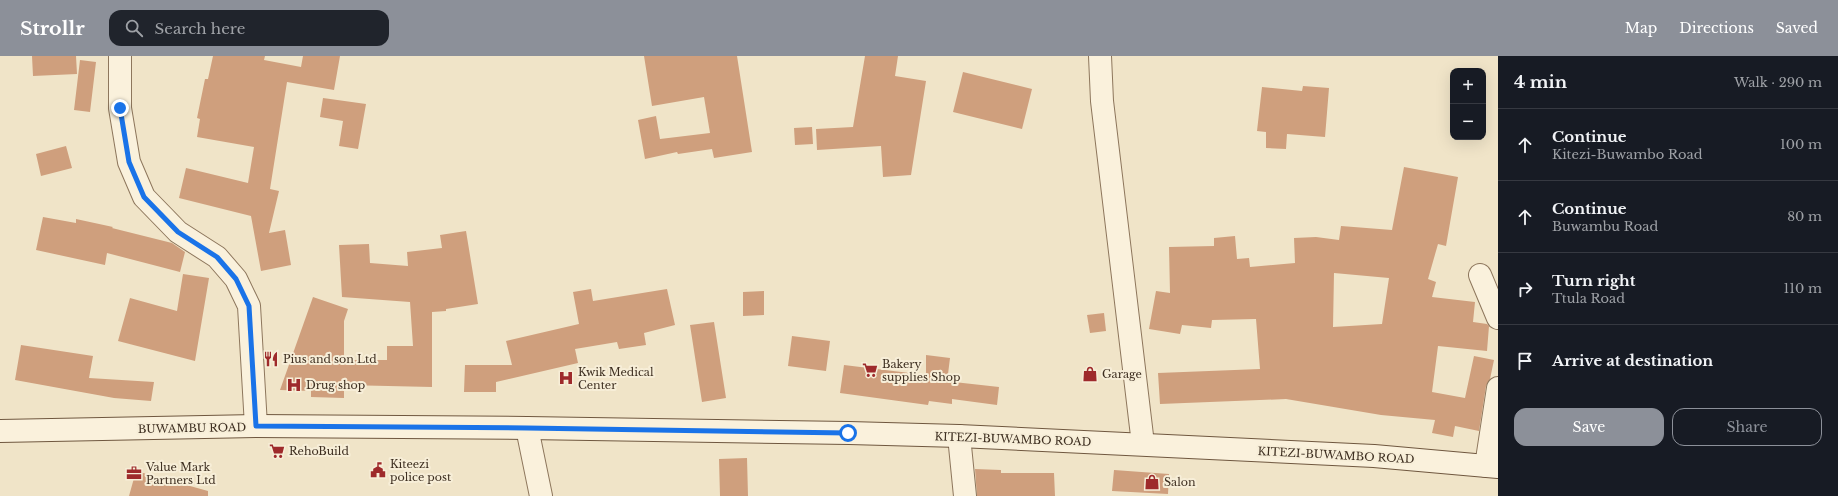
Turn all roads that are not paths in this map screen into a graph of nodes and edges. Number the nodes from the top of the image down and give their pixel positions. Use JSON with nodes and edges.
{"nodes":[{"id":1,"x":120,"y":56,"type":"edge"},
{"id":2,"x":1100,"y":56,"type":"edge"},
{"id":3,"x":1480,"y":275,"type":"dead end"},
{"id":4,"x":1498,"y":318,"type":"edge"},
{"id":5,"x":1498,"y":388,"type":"edge"},
{"id":6,"x":256,"y":426,"type":"junction"},
{"id":7,"x":527,"y":428,"type":"junction"},
{"id":8,"x":0,"y":431,"type":"edge"},
{"id":9,"x":959,"y":436,"type":"junction"},
{"id":10,"x":1143,"y":444,"type":"junction"},
{"id":11,"x":1492,"y":466,"type":"edge"},
{"id":12,"x":541,"y":496,"type":"edge"},
{"id":13,"x":965,"y":496,"type":"edge"}],
"edges":[{"from":1,"to":6,"type":"street"},
{"from":2,"to":10,"type":"street"},
{"from":3,"to":4,"type":"street"},
{"from":5,"to":11,"type":"street"},
{"from":6,"to":7,"type":"street","name":"BUWAMBU ROAD"},
{"from":6,"to":8,"type":"street","name":"BUWAMBU ROAD"},
{"from":7,"to":9,"type":"street","name":"KITEZI-BUWAMBO ROAD"},
{"from":7,"to":12,"type":"street"},
{"from":9,"to":10,"type":"street","name":"KITEZI-BUWAMBO ROAD"},
{"from":9,"to":13,"type":"street"},
{"from":10,"to":11,"type":"street","name":"KITEZI-BUWAMBO ROAD"}]}
